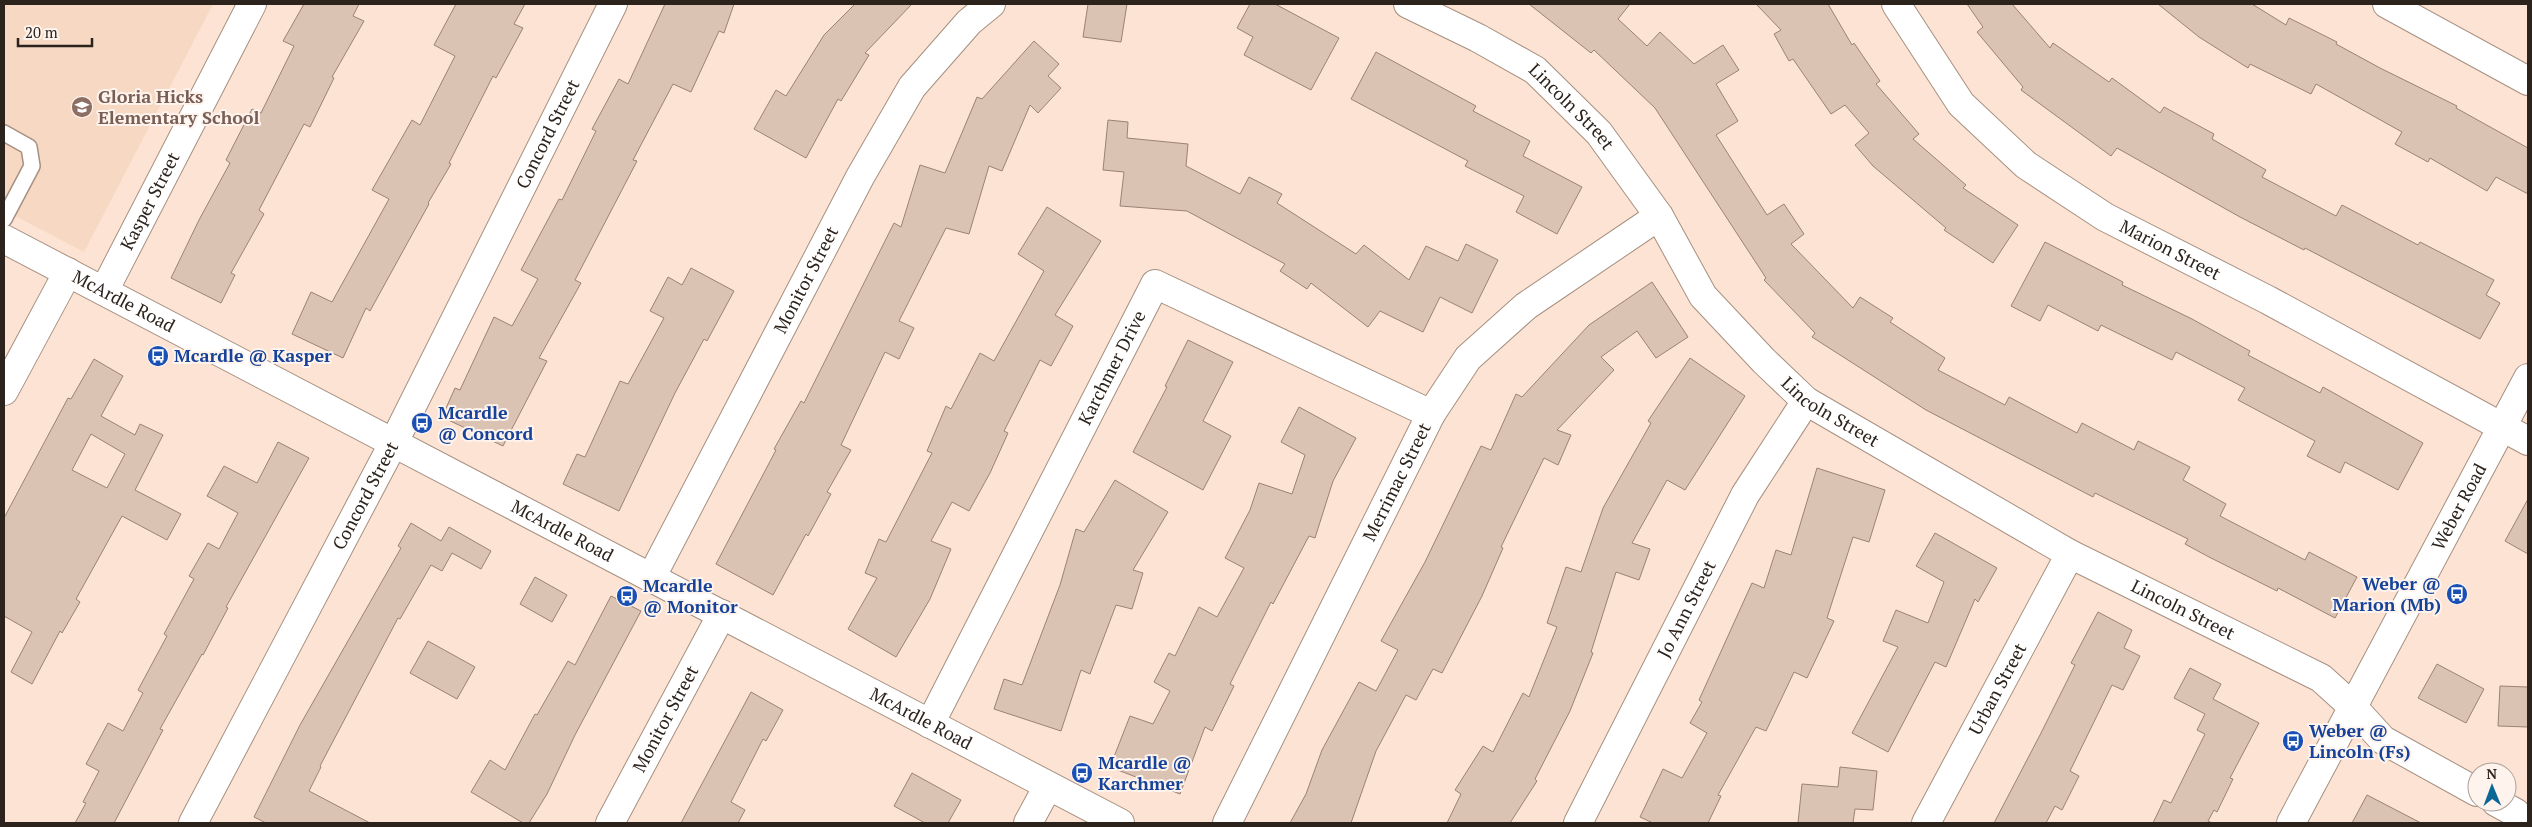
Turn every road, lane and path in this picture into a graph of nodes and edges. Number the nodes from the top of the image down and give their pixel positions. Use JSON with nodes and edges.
{"nodes":[{"id":1,"x":252,"y":4,"type":"edge"},
{"id":2,"x":613,"y":4,"type":"edge"},
{"id":3,"x":991,"y":4,"type":"edge"},
{"id":4,"x":1408,"y":4,"type":"edge"},
{"id":5,"x":1896,"y":4,"type":"edge"},
{"id":6,"x":2387,"y":4,"type":"edge"},
{"id":7,"x":2528,"y":81,"type":"edge"},
{"id":8,"x":4,"y":133,"type":"edge"},
{"id":9,"x":1659,"y":216,"type":"junction"},
{"id":10,"x":4,"y":219,"type":"edge"},
{"id":11,"x":4,"y":239,"type":"edge"},
{"id":12,"x":68,"y":272,"type":"junction"},
{"id":13,"x":104,"y":291,"type":"junction"},
{"id":14,"x":2528,"y":378,"type":"edge"},
{"id":15,"x":4,"y":391,"type":"edge"},
{"id":16,"x":1806,"y":401,"type":"junction"},
{"id":17,"x":1431,"y":414,"type":"junction"},
{"id":18,"x":2503,"y":428,"type":"junction"},
{"id":19,"x":2528,"y":441,"type":"edge"},
{"id":20,"x":394,"y":442,"type":"junction"},
{"id":21,"x":2070,"y":554,"type":"junction"},
{"id":22,"x":651,"y":578,"type":"junction"},
{"id":23,"x":722,"y":614,"type":"junction"},
{"id":24,"x":2352,"y":706,"type":"junction"},
{"id":25,"x":930,"y":724,"type":"junction"},
{"id":26,"x":1048,"y":786,"type":"junction"},
{"id":27,"x":2467,"y":786,"type":"edge"},
{"id":28,"x":193,"y":823,"type":"edge"},
{"id":29,"x":610,"y":823,"type":"edge"},
{"id":30,"x":1028,"y":823,"type":"edge"},
{"id":31,"x":1120,"y":823,"type":"edge"},
{"id":32,"x":1227,"y":823,"type":"edge"},
{"id":33,"x":1578,"y":823,"type":"edge"},
{"id":34,"x":1926,"y":823,"type":"edge"},
{"id":35,"x":2291,"y":823,"type":"edge"}],
"edges":[{"from":1,"to":13,"type":"street","name":"Kasper Street"},
{"from":2,"to":20,"type":"street","name":"Concord Street"},
{"from":3,"to":22,"type":"street","name":"Monitor Street"},
{"from":4,"to":9,"type":"street","name":"Lincoln Street"},
{"from":5,"to":18,"type":"street","name":"Marion Street"},
{"from":6,"to":7,"type":"street"},
{"from":8,"to":10,"type":"lane"},
{"from":9,"to":16,"type":"street","name":"Lincoln Street"},
{"from":9,"to":17,"type":"street","name":"Merrimac Street"},
{"from":11,"to":12,"type":"street","name":"McArdle Road"},
{"from":12,"to":13,"type":"street","name":"McArdle Road"},
{"from":12,"to":15,"type":"street"},
{"from":13,"to":20,"type":"street","name":"McArdle Road"},
{"from":14,"to":18,"type":"street","name":"Weber Road"},
{"from":16,"to":21,"type":"street","name":"Lincoln Street"},
{"from":16,"to":33,"type":"street","name":"Jo Ann Street"},
{"from":17,"to":25,"type":"street","name":"Karchmer Drive"},
{"from":17,"to":32,"type":"street","name":"Merrimac Street"},
{"from":18,"to":19,"type":"street","name":"Marion Street"},
{"from":18,"to":24,"type":"street","name":"Weber Road"},
{"from":20,"to":22,"type":"street","name":"McArdle Road"},
{"from":20,"to":28,"type":"street","name":"Concord Street"},
{"from":21,"to":24,"type":"street","name":"Lincoln Street"},
{"from":21,"to":34,"type":"street","name":"Urban Street"},
{"from":22,"to":23,"type":"street","name":"McArdle Road"},
{"from":23,"to":25,"type":"street","name":"McArdle Road"},
{"from":23,"to":29,"type":"street","name":"Monitor Street"},
{"from":24,"to":27,"type":"street","name":"Lincoln Street"},
{"from":24,"to":35,"type":"street","name":"Weber Road"},
{"from":25,"to":26,"type":"street","name":"McArdle Road"},
{"from":26,"to":30,"type":"street"},
{"from":26,"to":31,"type":"street","name":"McArdle Road"}]}
